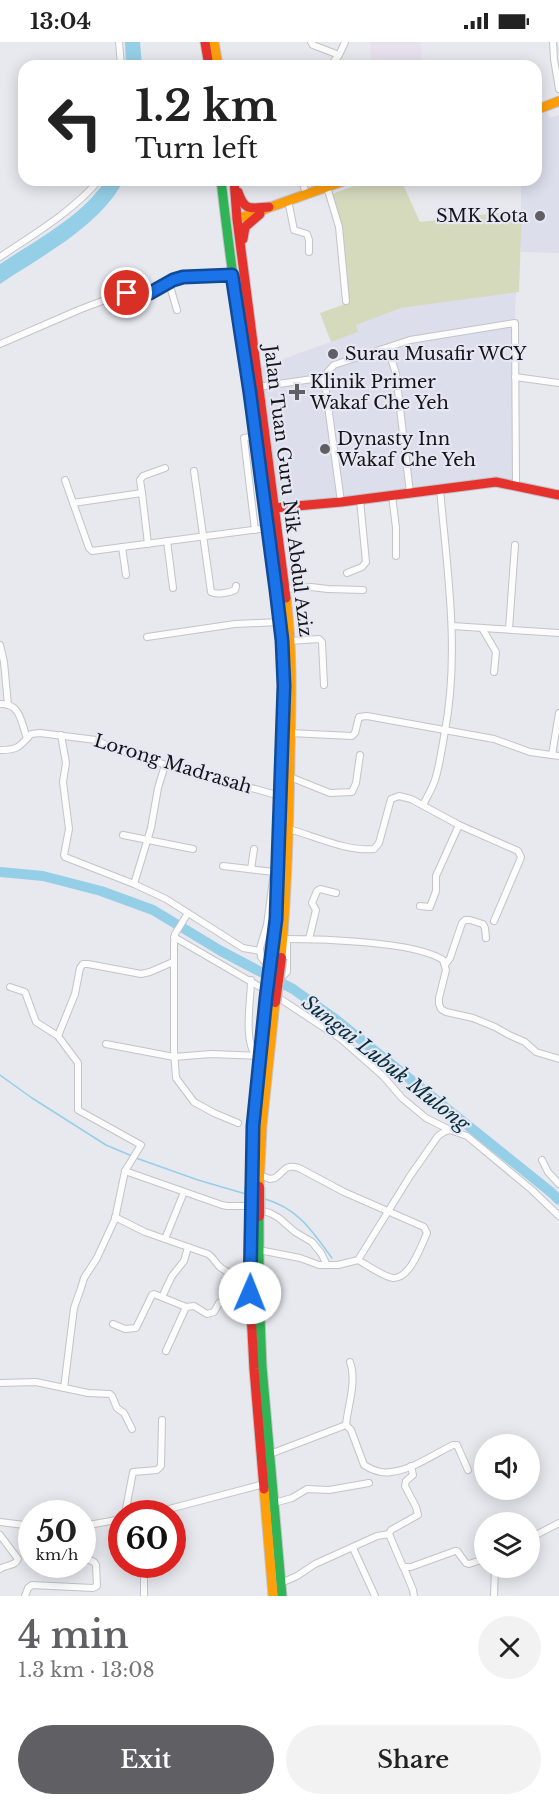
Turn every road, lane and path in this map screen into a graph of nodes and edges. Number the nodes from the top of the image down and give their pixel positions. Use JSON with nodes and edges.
{"nodes":[{"id":1,"x":119,"y":42,"type":"edge"},
{"id":2,"x":206,"y":42,"type":"edge"},
{"id":3,"x":214,"y":42,"type":"edge"},
{"id":4,"x":310,"y":42,"type":"edge"},
{"id":5,"x":345,"y":42,"type":"edge"},
{"id":6,"x":554,"y":42,"type":"edge"},
{"id":7,"x":339,"y":55,"type":"junction"},
{"id":8,"x":120,"y":60,"type":"edge"},
{"id":9,"x":208,"y":60,"type":"edge"},
{"id":10,"x":217,"y":60,"type":"edge"},
{"id":11,"x":335,"y":60,"type":"edge"},
{"id":12,"x":559,"y":89,"type":"edge"},
{"id":13,"x":559,"y":101,"type":"edge"},
{"id":14,"x":542,"y":108,"type":"edge"},
{"id":15,"x":93,"y":186,"type":"edge"},
{"id":16,"x":224,"y":186,"type":"edge"},
{"id":17,"x":224,"y":186,"type":"edge"},
{"id":18,"x":234,"y":186,"type":"edge"},
{"id":19,"x":236,"y":186,"type":"edge"},
{"id":20,"x":304,"y":186,"type":"edge"},
{"id":21,"x":327,"y":187,"type":"joint"},
{"id":22,"x":306,"y":194,"type":"junction"},
{"id":23,"x":286,"y":201,"type":"junction"},
{"id":24,"x":265,"y":210,"type":"junction"},
{"id":25,"x":237,"y":219,"type":"junction"},
{"id":26,"x":309,"y":252,"type":"dead end"},
{"id":27,"x":0,"y":257,"type":"edge"},
{"id":28,"x":243,"y":271,"type":"junction"},
{"id":29,"x":232,"y":275,"type":"junction"},
{"id":30,"x":169,"y":283,"type":"junction"},
{"id":31,"x":346,"y":302,"type":"dead end"},
{"id":32,"x":177,"y":310,"type":"dead end"},
{"id":33,"x":241,"y":327,"type":"junction"},
{"id":34,"x":0,"y":344,"type":"edge"},
{"id":35,"x":388,"y":348,"type":"junction"},
{"id":36,"x":324,"y":376,"type":"junction"},
{"id":37,"x":515,"y":377,"type":"junction"},
{"id":38,"x":559,"y":383,"type":"edge"},
{"id":39,"x":258,"y":387,"type":"junction"},
{"id":40,"x":256,"y":436,"type":"junction"},
{"id":41,"x":260,"y":463,"type":"junction"},
{"id":42,"x":247,"y":465,"type":"junction"},
{"id":43,"x":165,"y":468,"type":"dead end"},
{"id":44,"x":195,"y":471,"type":"dead end"},
{"id":45,"x":65,"y":480,"type":"dead end"},
{"id":46,"x":516,"y":484,"type":"junction"},
{"id":47,"x":440,"y":489,"type":"junction"},
{"id":48,"x":142,"y":493,"type":"junction"},
{"id":49,"x":410,"y":493,"type":"junction"},
{"id":50,"x":392,"y":495,"type":"junction"},
{"id":51,"x":559,"y":495,"type":"edge"},
{"id":52,"x":360,"y":500,"type":"junction"},
{"id":53,"x":341,"y":502,"type":"junction"},
{"id":54,"x":73,"y":503,"type":"junction"},
{"id":55,"x":274,"y":508,"type":"junction"},
{"id":56,"x":268,"y":528,"type":"junction"},
{"id":57,"x":255,"y":530,"type":"junction"},
{"id":58,"x":203,"y":537,"type":"junction"},
{"id":59,"x":167,"y":541,"type":"junction"},
{"id":60,"x":148,"y":544,"type":"junction"},
{"id":61,"x":515,"y":545,"type":"dead end"},
{"id":62,"x":122,"y":547,"type":"junction"},
{"id":63,"x":396,"y":556,"type":"dead end"},
{"id":64,"x":347,"y":573,"type":"dead end"},
{"id":65,"x":126,"y":575,"type":"dead end"},
{"id":66,"x":236,"y":586,"type":"dead end"},
{"id":67,"x":173,"y":588,"type":"dead end"},
{"id":68,"x":284,"y":589,"type":"junction"},
{"id":69,"x":363,"y":590,"type":"dead end"},
{"id":70,"x":280,"y":622,"type":"junction"},
{"id":71,"x":452,"y":626,"type":"junction"},
{"id":72,"x":482,"y":628,"type":"junction"},
{"id":73,"x":509,"y":629,"type":"junction"},
{"id":74,"x":559,"y":633,"type":"edge"},
{"id":75,"x":147,"y":637,"type":"dead end"},
{"id":76,"x":290,"y":641,"type":"junction"},
{"id":77,"x":0,"y":645,"type":"edge"},
{"id":78,"x":494,"y":672,"type":"dead end"},
{"id":79,"x":324,"y":685,"type":"dead end"},
{"id":80,"x":0,"y":704,"type":"edge"},
{"id":81,"x":8,"y":705,"type":"junction"},
{"id":82,"x":559,"y":713,"type":"edge"},
{"id":83,"x":445,"y":730,"type":"junction"},
{"id":84,"x":291,"y":733,"type":"junction"},
{"id":85,"x":61,"y":735,"type":"junction"},
{"id":86,"x":27,"y":738,"type":"junction"},
{"id":87,"x":0,"y":750,"type":"edge"},
{"id":88,"x":360,"y":755,"type":"dead end"},
{"id":89,"x":555,"y":755,"type":"edge"},
{"id":90,"x":165,"y":765,"type":"junction"},
{"id":91,"x":290,"y":777,"type":"junction"},
{"id":92,"x":280,"y":796,"type":"junction"},
{"id":93,"x":423,"y":805,"type":"junction"},
{"id":94,"x":459,"y":825,"type":"junction"},
{"id":95,"x":289,"y":829,"type":"junction"},
{"id":96,"x":123,"y":835,"type":"dead end"},
{"id":97,"x":147,"y":839,"type":"junction"},
{"id":98,"x":193,"y":849,"type":"dead end"},
{"id":99,"x":254,"y":849,"type":"dead end"},
{"id":100,"x":278,"y":861,"type":"junction"},
{"id":101,"x":224,"y":866,"type":"dead end"},
{"id":102,"x":250,"y":869,"type":"junction"},
{"id":103,"x":274,"y":872,"type":"junction"},
{"id":104,"x":134,"y":884,"type":"junction"},
{"id":105,"x":336,"y":893,"type":"dead end"},
{"id":106,"x":420,"y":906,"type":"dead end"},
{"id":107,"x":187,"y":916,"type":"junction"},
{"id":108,"x":494,"y":921,"type":"dead end"},
{"id":109,"x":175,"y":936,"type":"junction"},
{"id":110,"x":486,"y":938,"type":"dead end"},
{"id":111,"x":285,"y":939,"type":"junction"},
{"id":112,"x":309,"y":939,"type":"junction"},
{"id":113,"x":271,"y":954,"type":"junction"},
{"id":114,"x":173,"y":962,"type":"junction"},
{"id":115,"x":445,"y":965,"type":"junction"},
{"id":116,"x":251,"y":980,"type":"junction"},
{"id":117,"x":10,"y":987,"type":"dead end"},
{"id":118,"x":270,"y":1000,"type":"junction"},
{"id":119,"x":58,"y":1036,"type":"junction"},
{"id":120,"x":106,"y":1044,"type":"dead end"},
{"id":121,"x":258,"y":1056,"type":"junction"},
{"id":122,"x":174,"y":1057,"type":"junction"},
{"id":123,"x":559,"y":1059,"type":"edge"},
{"id":124,"x":238,"y":1123,"type":"dead end"},
{"id":125,"x":450,"y":1130,"type":"junction"},
{"id":126,"x":542,"y":1160,"type":"dead end"},
{"id":127,"x":125,"y":1171,"type":"junction"},
{"id":128,"x":260,"y":1175,"type":"junction"},
{"id":129,"x":559,"y":1184,"type":"edge"},
{"id":130,"x":255,"y":1187,"type":"junction"},
{"id":131,"x":184,"y":1192,"type":"junction"},
{"id":132,"x":388,"y":1212,"type":"junction"},
{"id":133,"x":255,"y":1216,"type":"junction"},
{"id":134,"x":559,"y":1216,"type":"edge"},
{"id":135,"x":115,"y":1217,"type":"junction"},
{"id":136,"x":165,"y":1239,"type":"junction"},
{"id":137,"x":188,"y":1247,"type":"junction"},
{"id":138,"x":259,"y":1250,"type":"junction"},
{"id":139,"x":358,"y":1260,"type":"junction"},
{"id":140,"x":327,"y":1266,"type":"junction"},
{"id":141,"x":250,"y":1276,"type":"junction"},
{"id":142,"x":162,"y":1297,"type":"junction"},
{"id":143,"x":186,"y":1306,"type":"junction"},
{"id":144,"x":251,"y":1317,"type":"junction"},
{"id":145,"x":113,"y":1324,"type":"dead end"},
{"id":146,"x":166,"y":1352,"type":"dead end"},
{"id":147,"x":350,"y":1362,"type":"dead end"},
{"id":148,"x":263,"y":1372,"type":"junction"},
{"id":149,"x":256,"y":1382,"type":"junction"},
{"id":150,"x":0,"y":1383,"type":"edge"},
{"id":151,"x":64,"y":1388,"type":"junction"},
{"id":152,"x":162,"y":1420,"type":"dead end"},
{"id":153,"x":346,"y":1425,"type":"junction"},
{"id":154,"x":132,"y":1429,"type":"dead end"},
{"id":155,"x":270,"y":1454,"type":"junction"},
{"id":156,"x":411,"y":1466,"type":"junction"},
{"id":157,"x":468,"y":1470,"type":"dead end"},
{"id":158,"x":369,"y":1483,"type":"dead end"},
{"id":159,"x":264,"y":1484,"type":"junction"},
{"id":160,"x":128,"y":1500,"type":"edge"},
{"id":161,"x":274,"y":1503,"type":"junction"},
{"id":162,"x":186,"y":1505,"type":"edge"},
{"id":163,"x":0,"y":1522,"type":"edge"},
{"id":164,"x":559,"y":1524,"type":"edge"},
{"id":165,"x":18,"y":1525,"type":"edge"},
{"id":166,"x":540,"y":1533,"type":"edge"},
{"id":167,"x":389,"y":1534,"type":"junction"},
{"id":168,"x":0,"y":1535,"type":"edge"},
{"id":169,"x":353,"y":1548,"type":"junction"},
{"id":170,"x":474,"y":1562,"type":"edge"},
{"id":171,"x":96,"y":1565,"type":"edge"},
{"id":172,"x":0,"y":1569,"type":"edge"},
{"id":173,"x":404,"y":1569,"type":"junction"},
{"id":174,"x":144,"y":1578,"type":"edge"},
{"id":175,"x":495,"y":1578,"type":"edge"},
{"id":176,"x":281,"y":1583,"type":"junction"},
{"id":177,"x":25,"y":1596,"type":"edge"},
{"id":178,"x":144,"y":1596,"type":"edge"},
{"id":179,"x":273,"y":1596,"type":"edge"},
{"id":180,"x":282,"y":1596,"type":"edge"},
{"id":181,"x":375,"y":1596,"type":"edge"},
{"id":182,"x":414,"y":1596,"type":"edge"},
{"id":183,"x":494,"y":1596,"type":"edge"}],
"edges":[{"from":1,"to":8,"type":"street"},
{"from":2,"to":9,"type":"main road"},
{"from":3,"to":10,"type":"main road"},
{"from":4,"to":7,"type":"street"},
{"from":5,"to":7,"type":"street"},
{"from":6,"to":12,"type":"street"},
{"from":7,"to":11,"type":"street"},
{"from":13,"to":14,"type":"main road"},
{"from":15,"to":27,"type":"street"},
{"from":16,"to":25,"type":"main road"},
{"from":17,"to":29,"type":"main road","name":"Jalan Tuan Guru Nik Abdul Aziz"},
{"from":18,"to":25,"type":"main road","name":"Jalan Tuan Guru Nik Abdul Aziz"},
{"from":19,"to":24,"type":"main road"},
{"from":20,"to":22,"type":"street"},
{"from":21,"to":22,"type":"main road"},
{"from":21,"to":31,"type":"street"},
{"from":22,"to":23,"type":"main road"},
{"from":23,"to":24,"type":"main road"},
{"from":23,"to":26,"type":"street"},
{"from":24,"to":25,"type":"main road"},
{"from":24,"to":28,"type":"main road"},
{"from":25,"to":28,"type":"main road","name":"Jalan Tuan Guru Nik Abdul Aziz"},
{"from":25,"to":33,"type":"main road"},
{"from":28,"to":39,"type":"main road","name":"Jalan Tuan Guru Nik Abdul Aziz"},
{"from":29,"to":30,"type":"street"},
{"from":29,"to":33,"type":"main road","name":"Jalan Tuan Guru Nik Abdul Aziz"},
{"from":30,"to":32,"type":"street"},
{"from":30,"to":34,"type":"street"},
{"from":33,"to":40,"type":"main road","name":"Jalan Tuan Guru Nik Abdul Aziz"},
{"from":35,"to":36,"type":"street"},
{"from":35,"to":37,"type":"street"},
{"from":35,"to":49,"type":"street"},
{"from":36,"to":39,"type":"street"},
{"from":36,"to":53,"type":"street"},
{"from":37,"to":38,"type":"street"},
{"from":37,"to":46,"type":"street"},
{"from":39,"to":55,"type":"main road","name":"Jalan Tuan Guru Nik Abdul Aziz"},
{"from":40,"to":41,"type":"main road","name":"Jalan Tuan Guru Nik Abdul Aziz"},
{"from":40,"to":42,"type":"street"},
{"from":41,"to":42,"type":"street"},
{"from":41,"to":56,"type":"main road","name":"Jalan Tuan Guru Nik Abdul Aziz"},
{"from":42,"to":57,"type":"street"},
{"from":43,"to":48,"type":"street"},
{"from":44,"to":58,"type":"street"},
{"from":45,"to":54,"type":"street"},
{"from":46,"to":47,"type":"main road"},
{"from":46,"to":51,"type":"main road"},
{"from":47,"to":49,"type":"main road"},
{"from":47,"to":71,"type":"street"},
{"from":48,"to":54,"type":"street"},
{"from":48,"to":60,"type":"street"},
{"from":49,"to":50,"type":"main road"},
{"from":50,"to":52,"type":"main road"},
{"from":50,"to":63,"type":"street"},
{"from":52,"to":53,"type":"main road"},
{"from":52,"to":64,"type":"street"},
{"from":53,"to":55,"type":"main road"},
{"from":54,"to":62,"type":"street"},
{"from":55,"to":68,"type":"main road","name":"Jalan Tuan Guru Nik Abdul Aziz"},
{"from":56,"to":57,"type":"street"},
{"from":56,"to":70,"type":"main road","name":"Jalan Tuan Guru Nik Abdul Aziz"},
{"from":57,"to":58,"type":"street"},
{"from":58,"to":59,"type":"street"},
{"from":58,"to":66,"type":"street"},
{"from":59,"to":60,"type":"street"},
{"from":59,"to":67,"type":"street"},
{"from":60,"to":62,"type":"street"},
{"from":61,"to":73,"type":"street"},
{"from":62,"to":65,"type":"street"},
{"from":68,"to":69,"type":"street"},
{"from":68,"to":76,"type":"main road","name":"Jalan Tuan Guru Nik Abdul Aziz"},
{"from":70,"to":75,"type":"street"},
{"from":70,"to":92,"type":"main road","name":"Jalan Tuan Guru Nik Abdul Aziz"},
{"from":71,"to":72,"type":"street"},
{"from":71,"to":83,"type":"street"},
{"from":72,"to":73,"type":"street"},
{"from":72,"to":78,"type":"street"},
{"from":73,"to":74,"type":"street"},
{"from":76,"to":79,"type":"street"},
{"from":76,"to":84,"type":"main road","name":"Jalan Tuan Guru Nik Abdul Aziz"},
{"from":77,"to":81,"type":"street"},
{"from":80,"to":81,"type":"street"},
{"from":81,"to":86,"type":"street"},
{"from":82,"to":89,"type":"street"},
{"from":83,"to":84,"type":"street"},
{"from":83,"to":89,"type":"street"},
{"from":83,"to":93,"type":"street"},
{"from":84,"to":91,"type":"main road","name":"Jalan Tuan Guru Nik Abdul Aziz"},
{"from":85,"to":86,"type":"street","name":"Lorong Madrasah"},
{"from":85,"to":90,"type":"street","name":"Lorong Madrasah"},
{"from":85,"to":104,"type":"street"},
{"from":86,"to":87,"type":"street","name":"Lorong Madrasah"},
{"from":88,"to":91,"type":"street"},
{"from":90,"to":92,"type":"street","name":"Lorong Madrasah"},
{"from":90,"to":97,"type":"street"},
{"from":91,"to":95,"type":"main road","name":"Jalan Tuan Guru Nik Abdul Aziz"},
{"from":92,"to":100,"type":"main road","name":"Jalan Tuan Guru Nik Abdul Aziz"},
{"from":93,"to":94,"type":"street"},
{"from":93,"to":95,"type":"street"},
{"from":94,"to":106,"type":"street"},
{"from":94,"to":108,"type":"street"},
{"from":95,"to":111,"type":"main road","name":"Jalan Tuan Guru Nik Abdul Aziz"},
{"from":96,"to":97,"type":"street"},
{"from":97,"to":98,"type":"street"},
{"from":97,"to":104,"type":"street"},
{"from":99,"to":102,"type":"street"},
{"from":100,"to":103,"type":"street"},
{"from":100,"to":113,"type":"main road","name":"Jalan Tuan Guru Nik Abdul Aziz"},
{"from":101,"to":102,"type":"street"},
{"from":102,"to":103,"type":"street"},
{"from":103,"to":113,"type":"street"},
{"from":104,"to":107,"type":"street"},
{"from":105,"to":112,"type":"street"},
{"from":107,"to":109,"type":"street"},
{"from":107,"to":113,"type":"street"},
{"from":109,"to":114,"type":"street"},
{"from":109,"to":116,"type":"street"},
{"from":110,"to":115,"type":"street"},
{"from":111,"to":112,"type":"street"},
{"from":111,"to":113,"type":"main road","name":"Jalan Tuan Guru Nik Abdul Aziz"},
{"from":111,"to":113,"type":"street"},
{"from":112,"to":115,"type":"street"},
{"from":113,"to":118,"type":"main road","name":"Jalan Tuan Guru Nik Abdul Aziz","bridge":true},
{"from":114,"to":119,"type":"street"},
{"from":114,"to":122,"type":"street"},
{"from":115,"to":123,"type":"street"},
{"from":116,"to":121,"type":"street"},
{"from":116,"to":125,"type":"street"},
{"from":117,"to":119,"type":"street"},
{"from":118,"to":121,"type":"main road","name":"Jalan Tuan Guru Nik Abdul Aziz"},
{"from":118,"to":128,"type":"main road","name":"Jalan Tuan Guru Nik Abdul Aziz"},
{"from":119,"to":127,"type":"street"},
{"from":120,"to":122,"type":"street"},
{"from":121,"to":122,"type":"street"},
{"from":121,"to":130,"type":"main road","name":"Jalan Tuan Guru Nik Abdul Aziz"},
{"from":122,"to":124,"type":"street"},
{"from":125,"to":132,"type":"street"},
{"from":125,"to":134,"type":"street"},
{"from":126,"to":129,"type":"street"},
{"from":127,"to":131,"type":"street"},
{"from":127,"to":135,"type":"street"},
{"from":128,"to":130,"type":"main road","name":"Jalan Tuan Guru Nik Abdul Aziz"},
{"from":128,"to":132,"type":"street"},
{"from":130,"to":133,"type":"main road","name":"Jalan Tuan Guru Nik Abdul Aziz","bridge":true},
{"from":131,"to":136,"type":"street"},
{"from":131,"to":140,"type":"street"},
{"from":132,"to":139,"type":"street"},
{"from":132,"to":139,"type":"street"},
{"from":133,"to":138,"type":"main road","name":"Jalan Tuan Guru Nik Abdul Aziz"},
{"from":133,"to":141,"type":"main road","name":"Jalan Tuan Guru Nik Abdul Aziz"},
{"from":135,"to":136,"type":"street"},
{"from":135,"to":151,"type":"street"},
{"from":136,"to":137,"type":"street"},
{"from":137,"to":141,"type":"street"},
{"from":137,"to":142,"type":"street"},
{"from":138,"to":140,"type":"street"},
{"from":138,"to":148,"type":"main road","name":"Jalan Tuan Guru Nik Abdul Aziz"},
{"from":139,"to":140,"type":"street"},
{"from":141,"to":144,"type":"main road","name":"Jalan Tuan Guru Nik Abdul Aziz"},
{"from":142,"to":143,"type":"street"},
{"from":142,"to":145,"type":"street"},
{"from":143,"to":144,"type":"street"},
{"from":143,"to":146,"type":"street"},
{"from":144,"to":149,"type":"main road","name":"Jalan Tuan Guru Nik Abdul Aziz"},
{"from":147,"to":153,"type":"street"},
{"from":148,"to":149,"type":"main road"},
{"from":148,"to":155,"type":"main road","name":"Jalan Tuan Guru Nik Abdul Aziz"},
{"from":149,"to":159,"type":"main road","name":"Jalan Tuan Guru Nik Abdul Aziz"},
{"from":150,"to":151,"type":"street"},
{"from":151,"to":154,"type":"street"},
{"from":152,"to":160,"type":"street"},
{"from":153,"to":155,"type":"street"},
{"from":153,"to":156,"type":"street"},
{"from":155,"to":161,"type":"main road","name":"Jalan Tuan Guru Nik Abdul Aziz"},
{"from":156,"to":157,"type":"street"},
{"from":156,"to":167,"type":"street"},
{"from":158,"to":161,"type":"street"},
{"from":159,"to":162,"type":"street"},
{"from":159,"to":179,"type":"main road","name":"Jalan Tuan Guru Nik Abdul Aziz"},
{"from":161,"to":176,"type":"main road","name":"Jalan Tuan Guru Nik Abdul Aziz"},
{"from":163,"to":165,"type":"street"},
{"from":164,"to":166,"type":"street"},
{"from":167,"to":169,"type":"street"},
{"from":167,"to":173,"type":"street"},
{"from":168,"to":172,"type":"street"},
{"from":169,"to":176,"type":"street"},
{"from":169,"to":181,"type":"street"},
{"from":170,"to":173,"type":"street"},
{"from":171,"to":177,"type":"street"},
{"from":173,"to":182,"type":"street"},
{"from":174,"to":178,"type":"street"},
{"from":175,"to":183,"type":"street"},
{"from":176,"to":180,"type":"main road","name":"Jalan Tuan Guru Nik Abdul Aziz"}]}
